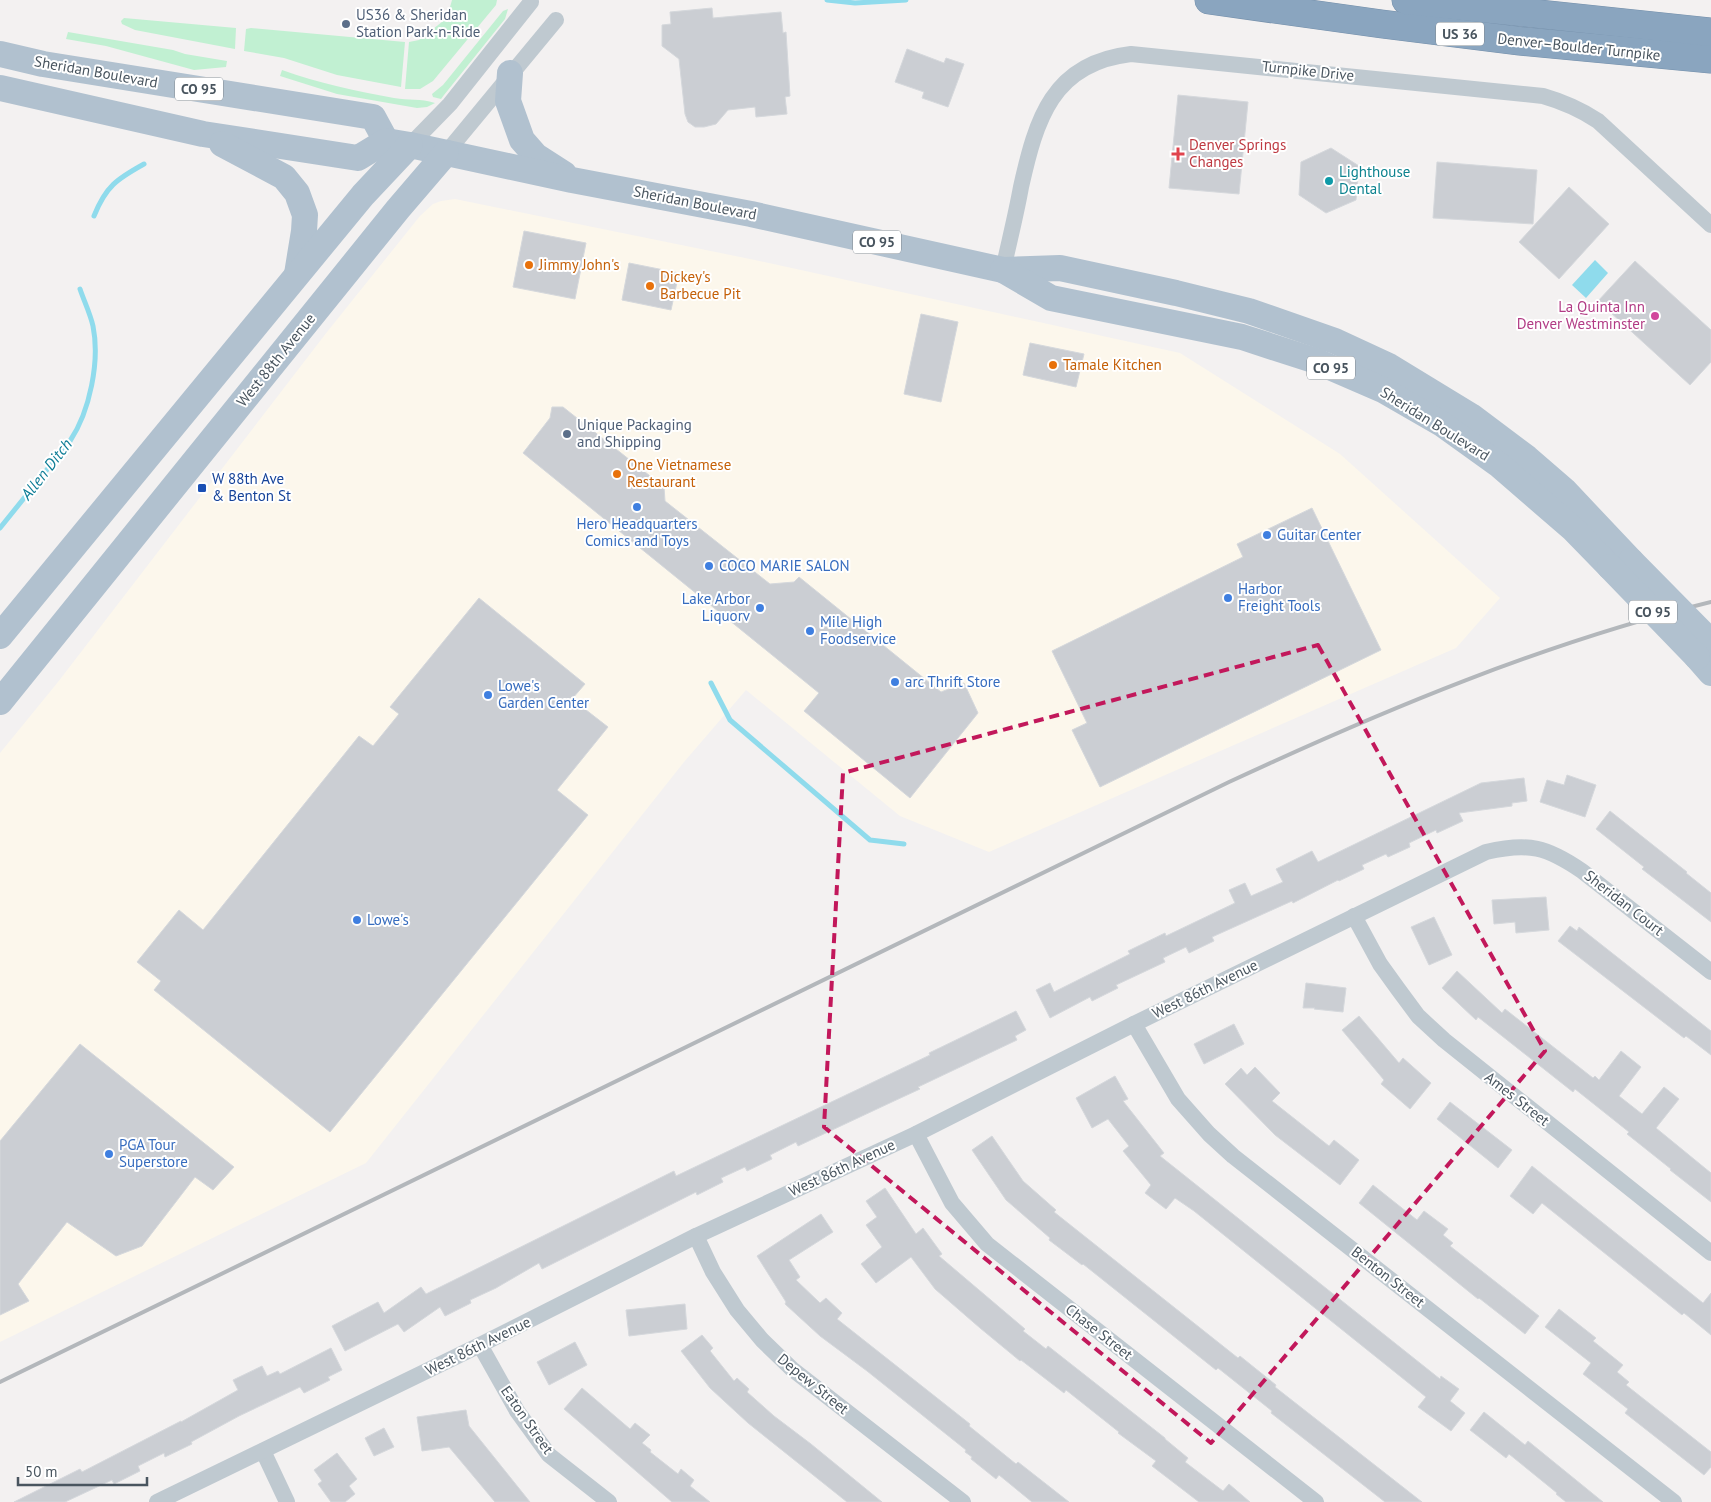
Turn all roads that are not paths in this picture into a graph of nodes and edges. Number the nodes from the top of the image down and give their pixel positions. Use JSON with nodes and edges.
{"nodes":[{"id":1,"x":1209,"y":0,"type":"edge"},
{"id":2,"x":1406,"y":0,"type":"edge"},
{"id":3,"x":531,"y":2,"type":"dead end"},
{"id":4,"x":556,"y":20,"type":"dead end"},
{"id":5,"x":1711,"y":32,"type":"edge"},
{"id":6,"x":0,"y":54,"type":"edge"},
{"id":7,"x":1711,"y":60,"type":"edge"},
{"id":8,"x":510,"y":73,"type":"junction"},
{"id":9,"x":0,"y":88,"type":"edge"},
{"id":10,"x":203,"y":134,"type":"junction"},
{"id":11,"x":398,"y":143,"type":"junction"},
{"id":12,"x":446,"y":153,"type":"junction"},
{"id":13,"x":572,"y":180,"type":"junction"},
{"id":14,"x":1711,"y":225,"type":"edge"},
{"id":15,"x":1003,"y":270,"type":"junction"},
{"id":16,"x":296,"y":277,"type":"junction"},
{"id":17,"x":0,"y":636,"type":"edge"},
{"id":18,"x":1706,"y":657,"type":"edge"},
{"id":19,"x":0,"y":702,"type":"edge"},
{"id":20,"x":1530,"y":846,"type":"joint"},
{"id":21,"x":1354,"y":916,"type":"junction"},
{"id":22,"x":1711,"y":972,"type":"edge"},
{"id":23,"x":1134,"y":1024,"type":"junction"},
{"id":24,"x":916,"y":1134,"type":"junction"},
{"id":25,"x":696,"y":1236,"type":"junction"},
{"id":26,"x":1711,"y":1253,"type":"edge"},
{"id":27,"x":480,"y":1345,"type":"junction"},
{"id":28,"x":263,"y":1450,"type":"junction"},
{"id":29,"x":157,"y":1502,"type":"edge"},
{"id":30,"x":288,"y":1502,"type":"edge"},
{"id":31,"x":609,"y":1502,"type":"edge"},
{"id":32,"x":962,"y":1502,"type":"edge"},
{"id":33,"x":1316,"y":1502,"type":"edge"},
{"id":34,"x":1674,"y":1502,"type":"edge"}],
"edges":[{"from":1,"to":7,"type":"highway","name":"Denver–Boulder Turnpike","number":"US 36"},
{"from":2,"to":5,"type":"highway"},
{"from":3,"to":11,"type":"street"},
{"from":4,"to":8,"type":"street","name":"West 88th Avenue"},
{"from":6,"to":11,"type":"main road","name":"Sheridan Boulevard","number":"CO 95"},
{"from":8,"to":12,"type":"street","name":"West 88th Avenue"},
{"from":8,"to":13,"type":"main road"},
{"from":9,"to":10,"type":"main road"},
{"from":10,"to":11,"type":"main road"},
{"from":10,"to":16,"type":"main road"},
{"from":11,"to":12,"type":"main road","name":"Sheridan Boulevard","number":"CO 95"},
{"from":11,"to":16,"type":"main road"},
{"from":12,"to":13,"type":"main road","name":"Sheridan Boulevard","number":"CO 95"},
{"from":12,"to":19,"type":"main road","name":"West 88th Avenue"},
{"from":13,"to":15,"type":"main road","name":"Sheridan Boulevard","number":"CO 95"},
{"from":14,"to":15,"type":"street","name":"Turnpike Drive"},
{"from":15,"to":18,"type":"main road","name":"Sheridan Boulevard","number":"CO 95","bridge":true},
{"from":16,"to":17,"type":"main road"},
{"from":20,"to":21,"type":"street","name":"West 86th Avenue"},
{"from":20,"to":22,"type":"street","name":"Sheridan Court"},
{"from":21,"to":23,"type":"street","name":"West 86th Avenue"},
{"from":21,"to":26,"type":"street","name":"Ames Street"},
{"from":23,"to":24,"type":"street","name":"West 86th Avenue"},
{"from":23,"to":34,"type":"street","name":"Benton Street"},
{"from":24,"to":25,"type":"street","name":"West 86th Avenue"},
{"from":24,"to":33,"type":"street","name":"Chase Street"},
{"from":25,"to":27,"type":"street","name":"West 86th Avenue"},
{"from":25,"to":32,"type":"street","name":"Depew Street"},
{"from":27,"to":28,"type":"street","name":"West 86th Avenue"},
{"from":27,"to":31,"type":"street","name":"Eaton Street"},
{"from":28,"to":29,"type":"street","name":"West 86th Avenue"},
{"from":28,"to":30,"type":"street"}]}
